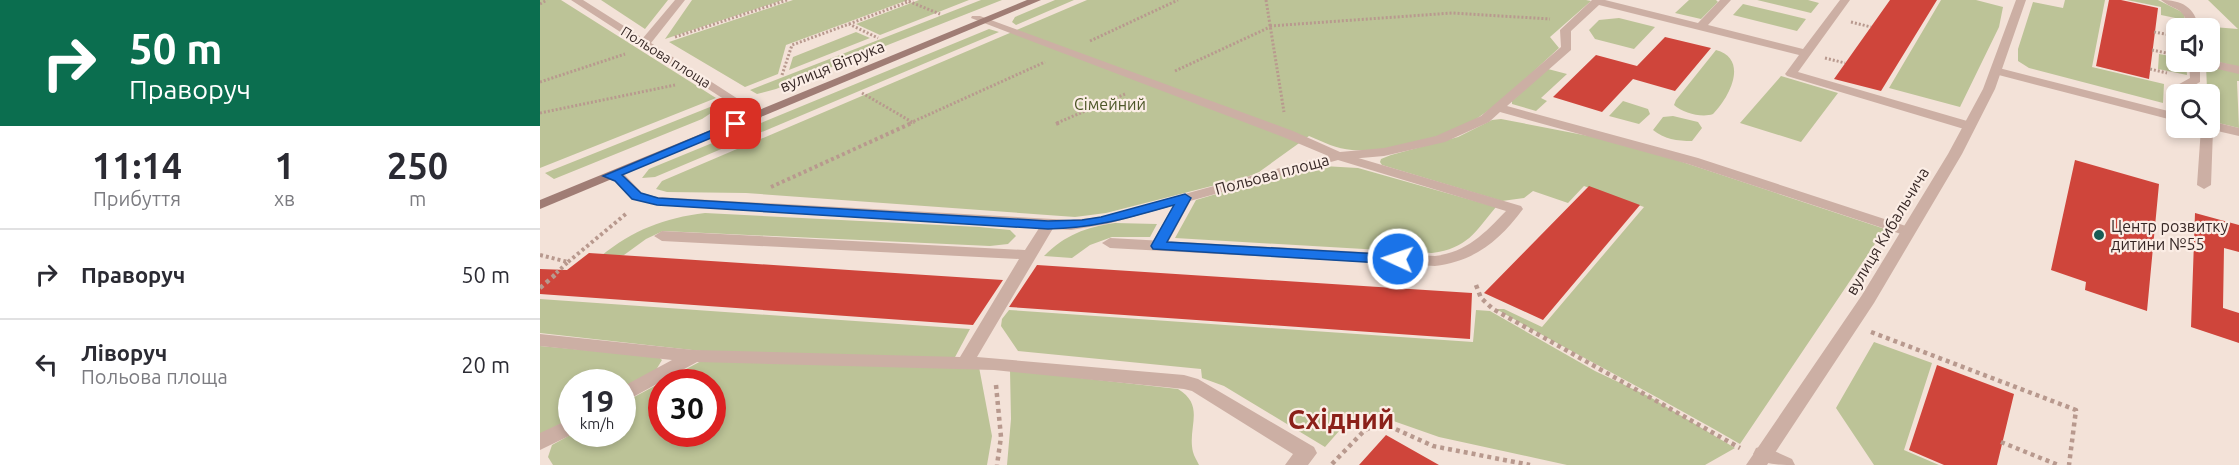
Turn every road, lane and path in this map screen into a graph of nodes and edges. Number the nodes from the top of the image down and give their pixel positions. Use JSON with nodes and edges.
{"nodes":[{"id":1,"x":547,"y":0,"type":"edge"},
{"id":2,"x":576,"y":0,"type":"edge"},
{"id":3,"x":680,"y":0,"type":"edge"},
{"id":4,"x":787,"y":0,"type":"edge"},
{"id":5,"x":1020,"y":0,"type":"edge"},
{"id":6,"x":1036,"y":0,"type":"edge"},
{"id":7,"x":1178,"y":0,"type":"edge"},
{"id":8,"x":1266,"y":0,"type":"edge"},
{"id":9,"x":1598,"y":0,"type":"edge"},
{"id":10,"x":1726,"y":0,"type":"edge"},
{"id":11,"x":1845,"y":0,"type":"edge"},
{"id":12,"x":2021,"y":0,"type":"edge"},
{"id":13,"x":2166,"y":0,"type":"edge"},
{"id":14,"x":909,"y":1,"type":"edge"},
{"id":15,"x":540,"y":4,"type":"edge"},
{"id":16,"x":940,"y":14,"type":"dead end"},
{"id":17,"x":2191,"y":18,"type":"edge"},
{"id":18,"x":981,"y":19,"type":"junction"},
{"id":19,"x":1575,"y":20,"type":"junction"},
{"id":20,"x":849,"y":24,"type":"junction"},
{"id":21,"x":1270,"y":26,"type":"junction"},
{"id":22,"x":1700,"y":27,"type":"junction"},
{"id":23,"x":2154,"y":32,"type":"dead end"},
{"id":24,"x":2166,"y":34,"type":"edge"},
{"id":25,"x":674,"y":38,"type":"dead end"},
{"id":26,"x":878,"y":38,"type":"dead end"},
{"id":27,"x":646,"y":45,"type":"junction"},
{"id":28,"x":2152,"y":50,"type":"dead end"},
{"id":29,"x":1068,"y":52,"type":"junction"},
{"id":30,"x":1806,"y":53,"type":"junction"},
{"id":31,"x":2166,"y":53,"type":"edge"},
{"id":32,"x":2220,"y":65,"type":"edge"},
{"id":33,"x":2239,"y":69,"type":"edge"},
{"id":34,"x":1995,"y":71,"type":"junction"},
{"id":35,"x":2195,"y":72,"type":"edge"},
{"id":36,"x":782,"y":75,"type":"dead end"},
{"id":37,"x":702,"y":80,"type":"junction"},
{"id":38,"x":540,"y":82,"type":"edge"},
{"id":39,"x":2188,"y":84,"type":"edge"},
{"id":40,"x":862,"y":93,"type":"dead end"},
{"id":41,"x":1499,"y":108,"type":"junction"},
{"id":42,"x":752,"y":112,"type":"junction"},
{"id":43,"x":540,"y":113,"type":"edge"},
{"id":44,"x":2166,"y":114,"type":"edge"},
{"id":45,"x":912,"y":122,"type":"junction"},
{"id":46,"x":1969,"y":126,"type":"junction"},
{"id":47,"x":2220,"y":128,"type":"edge"},
{"id":48,"x":2239,"y":132,"type":"edge"},
{"id":49,"x":1288,"y":134,"type":"junction"},
{"id":50,"x":2207,"y":138,"type":"edge"},
{"id":51,"x":1338,"y":156,"type":"junction"},
{"id":52,"x":609,"y":176,"type":"junction"},
{"id":53,"x":2204,"y":185,"type":"dead end"},
{"id":54,"x":540,"y":195,"type":"edge"},
{"id":55,"x":1185,"y":198,"type":"junction"},
{"id":56,"x":644,"y":199,"type":"junction"},
{"id":57,"x":540,"y":205,"type":"edge"},
{"id":58,"x":730,"y":206,"type":"junction"},
{"id":59,"x":1048,"y":225,"type":"junction"},
{"id":60,"x":1907,"y":231,"type":"junction"},
{"id":61,"x":662,"y":236,"type":"dead end"},
{"id":62,"x":1110,"y":243,"type":"dead end"},
{"id":63,"x":1158,"y":246,"type":"junction"},
{"id":64,"x":540,"y":255,"type":"edge"},
{"id":65,"x":1029,"y":255,"type":"junction"},
{"id":66,"x":568,"y":262,"type":"junction"},
{"id":67,"x":1476,"y":285,"type":"dead end"},
{"id":68,"x":540,"y":288,"type":"edge"},
{"id":69,"x":1851,"y":325,"type":"junction"},
{"id":70,"x":540,"y":340,"type":"edge"},
{"id":71,"x":694,"y":356,"type":"junction"},
{"id":72,"x":965,"y":363,"type":"junction"},
{"id":73,"x":994,"y":364,"type":"junction"},
{"id":74,"x":636,"y":388,"type":"edge"},
{"id":75,"x":558,"y":432,"type":"edge"},
{"id":76,"x":540,"y":442,"type":"edge"},
{"id":77,"x":2001,"y":442,"type":"dead end"},
{"id":78,"x":1756,"y":458,"type":"edge"},
{"id":79,"x":1332,"y":464,"type":"edge"},
{"id":80,"x":997,"y":465,"type":"edge"},
{"id":81,"x":1295,"y":465,"type":"edge"},
{"id":82,"x":1530,"y":465,"type":"edge"},
{"id":83,"x":1785,"y":465,"type":"edge"},
{"id":84,"x":2058,"y":465,"type":"edge"},
{"id":85,"x":2069,"y":465,"type":"edge"}],
"edges":[{"from":1,"to":15,"type":"path"},
{"from":2,"to":27,"type":"street","name":"Польова площа"},
{"from":3,"to":27,"type":"street"},
{"from":4,"to":25,"type":"path"},
{"from":5,"to":18,"type":"main road","name":"вулиця Вітрука"},
{"from":6,"to":18,"type":"main road","name":"вулиця Вітрука"},
{"from":7,"to":29,"type":"path"},
{"from":8,"to":21,"type":"path"},
{"from":9,"to":19,"type":"street"},
{"from":9,"to":22,"type":"street"},
{"from":10,"to":22,"type":"street"},
{"from":11,"to":30,"type":"street"},
{"from":12,"to":34,"type":"street","name":"вулиця Кибальчича"},
{"from":13,"to":17,"type":"street"},
{"from":14,"to":16,"type":"path"},
{"from":14,"to":20,"type":"path"},
{"from":18,"to":29,"type":"street"},
{"from":18,"to":42,"type":"main road","name":"вулиця Вітрука"},
{"from":19,"to":21,"type":"path"},
{"from":19,"to":41,"type":"street"},
{"from":20,"to":26,"type":"path"},
{"from":20,"to":36,"type":"path"},
{"from":21,"to":49,"type":"path"},
{"from":22,"to":30,"type":"street"},
{"from":23,"to":24,"type":"path"},
{"from":27,"to":37,"type":"street","name":"Польова площа"},
{"from":27,"to":38,"type":"path"},
{"from":28,"to":31,"type":"path"},
{"from":29,"to":45,"type":"path"},
{"from":29,"to":49,"type":"street"},
{"from":30,"to":46,"type":"street"},
{"from":32,"to":33,"type":"street"},
{"from":34,"to":44,"type":"street"},
{"from":34,"to":46,"type":"street","name":"вулиця Кибальчича"},
{"from":35,"to":39,"type":"street"},
{"from":37,"to":42,"type":"street","name":"Польова площа"},
{"from":37,"to":43,"type":"path"},
{"from":40,"to":45,"type":"path"},
{"from":41,"to":51,"type":"street"},
{"from":41,"to":60,"type":"street"},
{"from":42,"to":52,"type":"main road","name":"вулиця Вітрука"},
{"from":42,"to":54,"type":"main road","name":"вулиця Вітрука"},
{"from":45,"to":58,"type":"path"},
{"from":46,"to":60,"type":"street","name":"вулиця Кибальчича"},
{"from":47,"to":48,"type":"street"},
{"from":49,"to":51,"type":"street"},
{"from":50,"to":53,"type":"street"},
{"from":51,"to":55,"type":"street","name":"Польова площа"},
{"from":51,"to":63,"type":"street","name":"Польова площа"},
{"from":52,"to":56,"type":"street"},
{"from":52,"to":57,"type":"main road","name":"вулиця Вітрука"},
{"from":55,"to":59,"type":"street","name":"Польова площа"},
{"from":55,"to":63,"type":"street"},
{"from":56,"to":58,"type":"street","name":"Польова площа"},
{"from":56,"to":66,"type":"path"},
{"from":58,"to":59,"type":"street","name":"Польова площа"},
{"from":59,"to":65,"type":"street"},
{"from":60,"to":69,"type":"street","name":"вулиця Кибальчича"},
{"from":61,"to":65,"type":"street"},
{"from":62,"to":63,"type":"street","name":"Польова площа"},
{"from":64,"to":66,"type":"path"},
{"from":65,"to":72,"type":"street"},
{"from":66,"to":68,"type":"path"},
{"from":67,"to":78,"type":"path"},
{"from":69,"to":78,"type":"street","name":"вулиця Кибальчича"},
{"from":69,"to":85,"type":"path"},
{"from":70,"to":71,"type":"street"},
{"from":71,"to":72,"type":"street"},
{"from":71,"to":74,"type":"street"},
{"from":72,"to":73,"type":"street"},
{"from":73,"to":80,"type":"path"},
{"from":73,"to":81,"type":"street"},
{"from":75,"to":76,"type":"street"},
{"from":77,"to":84,"type":"path"},
{"from":78,"to":83,"type":"street"},
{"from":79,"to":82,"type":"path"}]}
